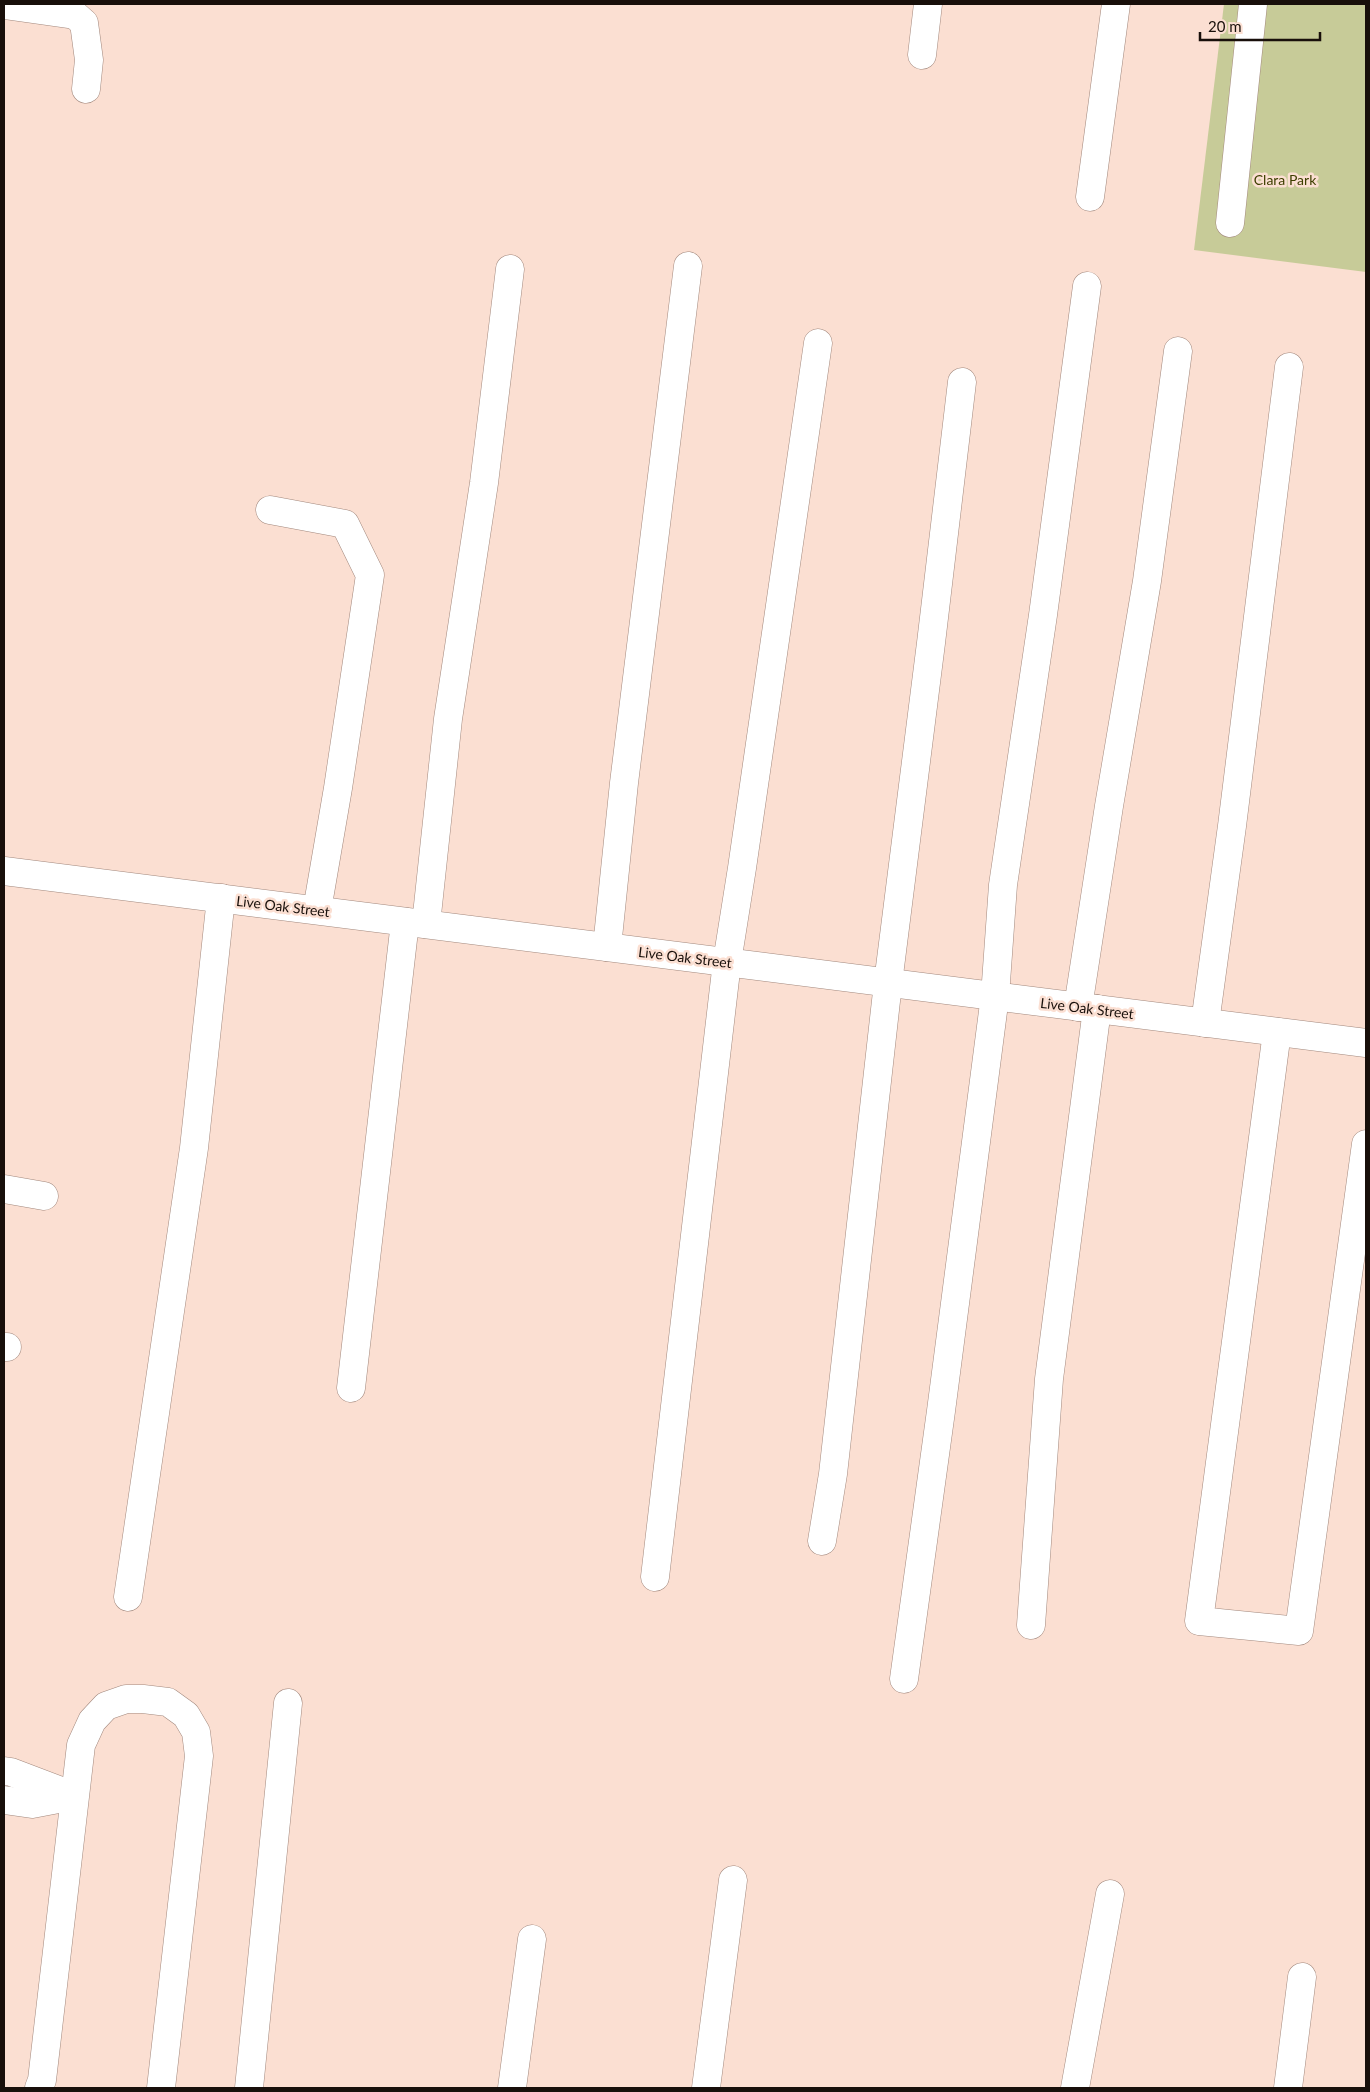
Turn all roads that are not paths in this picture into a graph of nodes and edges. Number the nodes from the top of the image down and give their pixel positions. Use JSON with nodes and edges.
{"nodes":[{"id":1,"x":928,"y":4,"type":"edge"},
{"id":2,"x":1116,"y":4,"type":"edge"},
{"id":3,"x":1254,"y":4,"type":"edge"},
{"id":4,"x":4,"y":5,"type":"edge"},
{"id":5,"x":922,"y":55,"type":"dead end"},
{"id":6,"x":86,"y":89,"type":"dead end"},
{"id":7,"x":1090,"y":197,"type":"dead end"},
{"id":8,"x":1230,"y":223,"type":"dead end"},
{"id":9,"x":688,"y":266,"type":"dead end"},
{"id":10,"x":510,"y":269,"type":"dead end"},
{"id":11,"x":1087,"y":286,"type":"dead end"},
{"id":12,"x":818,"y":343,"type":"dead end"},
{"id":13,"x":1178,"y":351,"type":"dead end"},
{"id":14,"x":1289,"y":367,"type":"dead end"},
{"id":15,"x":962,"y":382,"type":"dead end"},
{"id":16,"x":270,"y":510,"type":"dead end"},
{"id":17,"x":4,"y":871,"type":"edge"},
{"id":18,"x":221,"y":898,"type":"junction"},
{"id":19,"x":317,"y":910,"type":"junction"},
{"id":20,"x":415,"y":923,"type":"junction"},
{"id":21,"x":607,"y":948,"type":"junction"},
{"id":22,"x":727,"y":962,"type":"junction"},
{"id":23,"x":888,"y":983,"type":"junction"},
{"id":24,"x":995,"y":996,"type":"junction"},
{"id":25,"x":1087,"y":1008,"type":"junction"},
{"id":26,"x":1205,"y":1023,"type":"junction"},
{"id":27,"x":1277,"y":1032,"type":"junction"},
{"id":28,"x":1366,"y":1043,"type":"edge"},
{"id":29,"x":1366,"y":1144,"type":"edge"},
{"id":30,"x":4,"y":1189,"type":"edge"},
{"id":31,"x":44,"y":1196,"type":"dead end"},
{"id":32,"x":351,"y":1388,"type":"dead end"},
{"id":33,"x":822,"y":1541,"type":"dead end"},
{"id":34,"x":655,"y":1578,"type":"dead end"},
{"id":35,"x":128,"y":1597,"type":"dead end"},
{"id":36,"x":1031,"y":1625,"type":"dead end"},
{"id":37,"x":904,"y":1679,"type":"dead end"},
{"id":38,"x":288,"y":1702,"type":"dead end"},
{"id":39,"x":4,"y":1771,"type":"edge"},
{"id":40,"x":74,"y":1796,"type":"junction"},
{"id":41,"x":4,"y":1800,"type":"edge"},
{"id":42,"x":733,"y":1880,"type":"dead end"},
{"id":43,"x":1110,"y":1894,"type":"dead end"},
{"id":44,"x":532,"y":1939,"type":"dead end"},
{"id":45,"x":1302,"y":1977,"type":"dead end"},
{"id":46,"x":39,"y":2088,"type":"edge"},
{"id":47,"x":161,"y":2088,"type":"edge"},
{"id":48,"x":249,"y":2088,"type":"edge"},
{"id":49,"x":512,"y":2088,"type":"edge"},
{"id":50,"x":706,"y":2088,"type":"edge"},
{"id":51,"x":1075,"y":2088,"type":"edge"},
{"id":52,"x":1288,"y":2088,"type":"edge"}],
"edges":[{"from":1,"to":5,"type":"street"},
{"from":2,"to":7,"type":"street"},
{"from":3,"to":8,"type":"street"},
{"from":4,"to":6,"type":"street"},
{"from":9,"to":21,"type":"street"},
{"from":10,"to":20,"type":"street"},
{"from":11,"to":24,"type":"street"},
{"from":12,"to":22,"type":"street"},
{"from":13,"to":25,"type":"street"},
{"from":14,"to":26,"type":"street"},
{"from":15,"to":23,"type":"street"},
{"from":16,"to":19,"type":"street"},
{"from":17,"to":18,"type":"street","name":"Live Oak Street"},
{"from":18,"to":19,"type":"street","name":"Live Oak Street"},
{"from":18,"to":35,"type":"street"},
{"from":19,"to":20,"type":"street","name":"Live Oak Street"},
{"from":20,"to":21,"type":"street","name":"Live Oak Street"},
{"from":20,"to":32,"type":"street"},
{"from":21,"to":22,"type":"street","name":"Live Oak Street"},
{"from":22,"to":23,"type":"street","name":"Live Oak Street"},
{"from":22,"to":34,"type":"street"},
{"from":23,"to":24,"type":"street","name":"Live Oak Street"},
{"from":23,"to":33,"type":"street"},
{"from":24,"to":25,"type":"street","name":"Live Oak Street"},
{"from":24,"to":37,"type":"street"},
{"from":25,"to":26,"type":"street","name":"Live Oak Street"},
{"from":25,"to":36,"type":"street"},
{"from":26,"to":27,"type":"street","name":"Live Oak Street"},
{"from":27,"to":28,"type":"street","name":"Live Oak Street"},
{"from":27,"to":29,"type":"street"},
{"from":30,"to":31,"type":"street"},
{"from":38,"to":48,"type":"street"},
{"from":39,"to":40,"type":"street"},
{"from":40,"to":41,"type":"street"},
{"from":40,"to":46,"type":"street"},
{"from":40,"to":47,"type":"street"},
{"from":42,"to":50,"type":"street"},
{"from":43,"to":51,"type":"street"},
{"from":44,"to":49,"type":"street"},
{"from":45,"to":52,"type":"street"}]}
